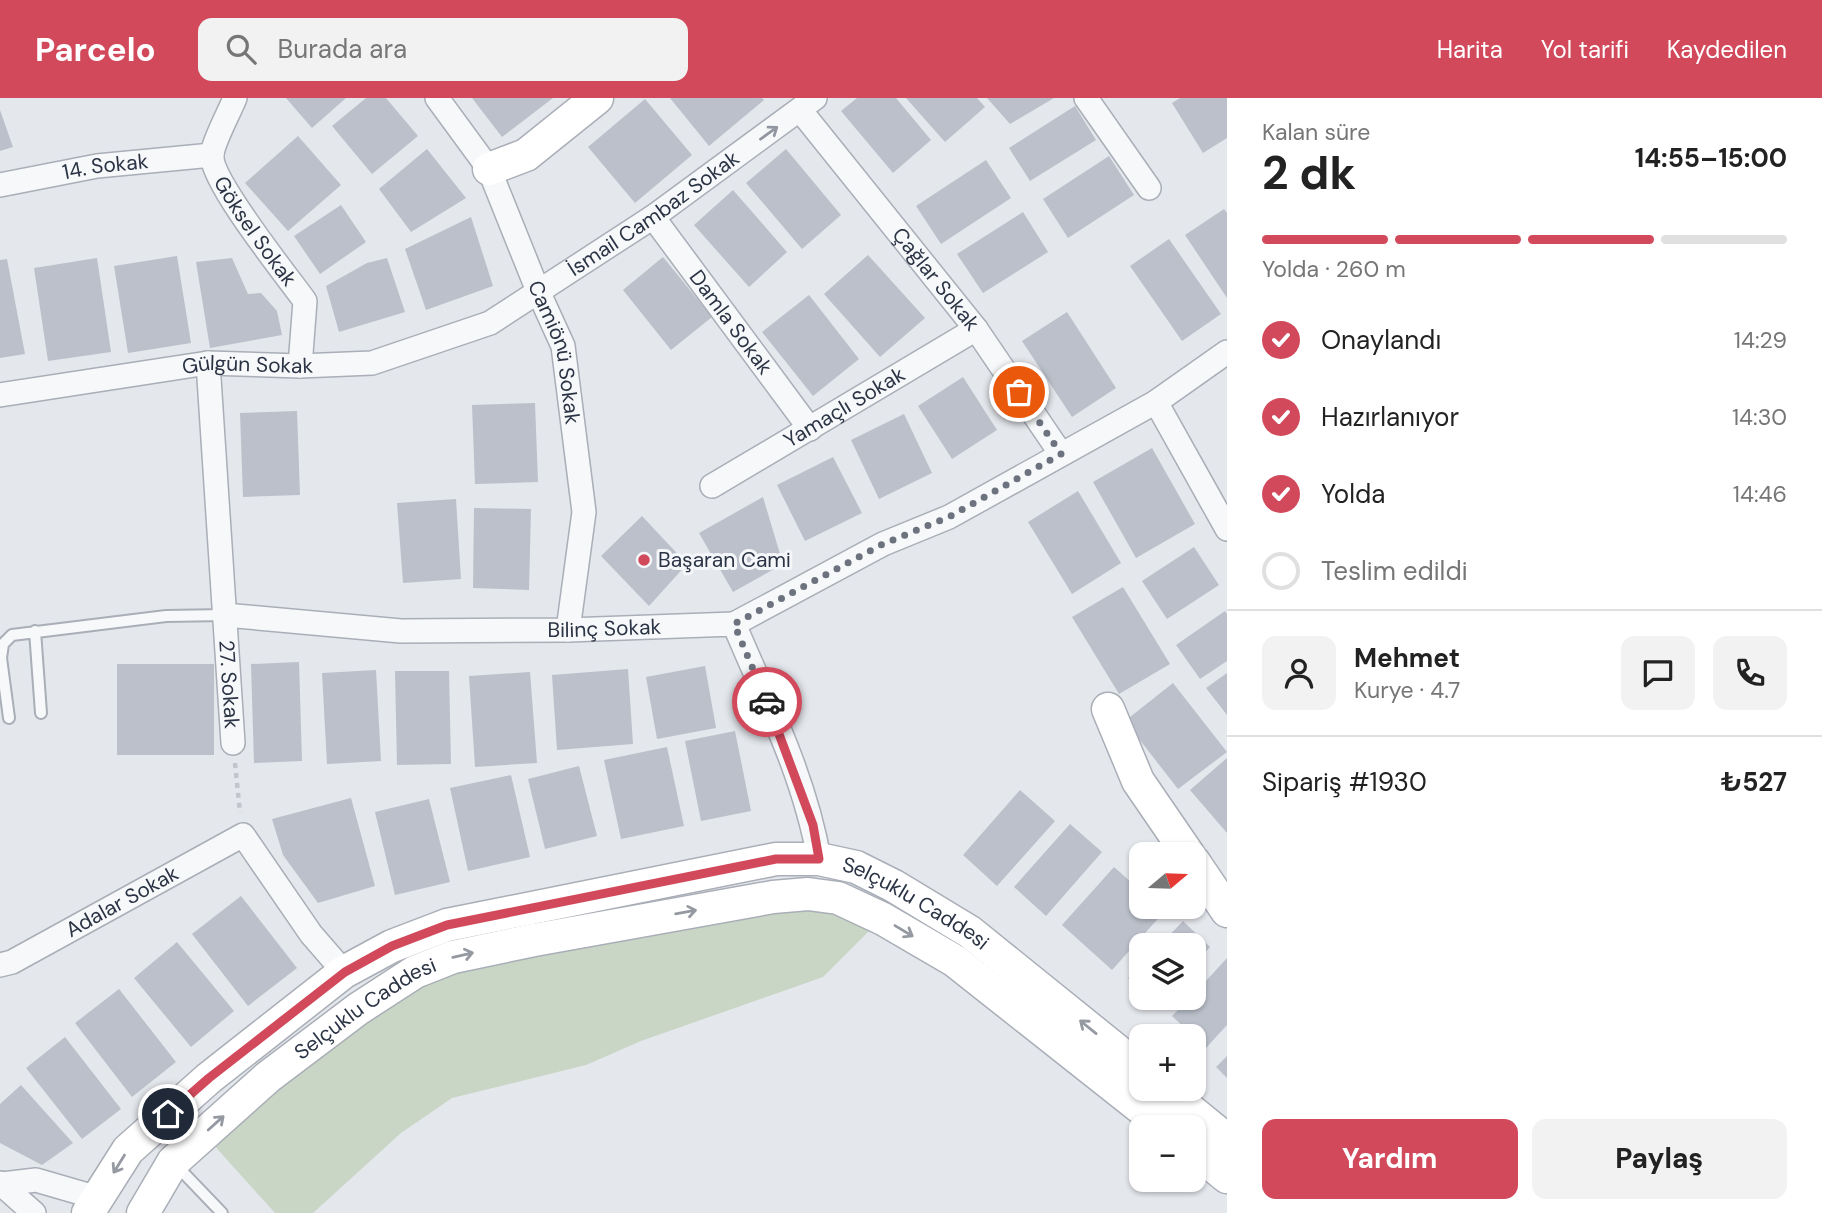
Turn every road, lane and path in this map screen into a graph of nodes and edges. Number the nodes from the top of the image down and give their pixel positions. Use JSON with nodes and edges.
{"nodes":[{"id":1,"x":235,"y":98,"type":"edge"},
{"id":2,"x":437,"y":98,"type":"edge"},
{"id":3,"x":597,"y":98,"type":"edge"},
{"id":4,"x":1086,"y":98,"type":"edge"},
{"id":5,"x":808,"y":104,"type":"edge"},
{"id":6,"x":212,"y":155,"type":"junction"},
{"id":7,"x":489,"y":169,"type":"junction"},
{"id":8,"x":0,"y":184,"type":"edge"},
{"id":9,"x":1149,"y":188,"type":"dead end"},
{"id":10,"x":653,"y":217,"type":"junction"},
{"id":11,"x":538,"y":291,"type":"junction"},
{"id":12,"x":490,"y":323,"type":"joint"},
{"id":13,"x":976,"y":329,"type":"junction"},
{"id":14,"x":1227,"y":352,"type":"edge"},
{"id":15,"x":208,"y":363,"type":"junction"},
{"id":16,"x":300,"y":366,"type":"junction"},
{"id":17,"x":0,"y":395,"type":"edge"},
{"id":18,"x":1156,"y":402,"type":"junction"},
{"id":19,"x":810,"y":429,"type":"junction"},
{"id":20,"x":1061,"y":454,"type":"junction"},
{"id":21,"x":712,"y":486,"type":"dead end"},
{"id":22,"x":1227,"y":529,"type":"edge"},
{"id":23,"x":225,"y":615,"type":"junction"},
{"id":24,"x":734,"y":624,"type":"junction"},
{"id":25,"x":568,"y":630,"type":"junction"},
{"id":26,"x":36,"y":631,"type":"junction"},
{"id":27,"x":1108,"y":709,"type":"dead end"},
{"id":28,"x":41,"y":713,"type":"dead end"},
{"id":29,"x":9,"y":718,"type":"dead end"},
{"id":30,"x":233,"y":743,"type":"joint"},
{"id":31,"x":243,"y":835,"type":"junction"},
{"id":32,"x":1180,"y":842,"type":"edge"},
{"id":33,"x":819,"y":859,"type":"junction"},
{"id":34,"x":1206,"y":880,"type":"edge"},
{"id":35,"x":1227,"y":911,"type":"edge"},
{"id":36,"x":0,"y":965,"type":"edge"},
{"id":37,"x":345,"y":972,"type":"junction"},
{"id":38,"x":1129,"y":1060,"type":"edge"},
{"id":39,"x":1179,"y":1101,"type":"edge"},
{"id":40,"x":1150,"y":1115,"type":"edge"},
{"id":41,"x":1227,"y":1140,"type":"edge"},
{"id":42,"x":1206,"y":1160,"type":"edge"},
{"id":43,"x":173,"y":1162,"type":"junction"},
{"id":44,"x":1227,"y":1177,"type":"edge"},
{"id":45,"x":1,"y":1184,"type":"edge"},
{"id":46,"x":93,"y":1205,"type":"edge"},
{"id":47,"x":34,"y":1213,"type":"edge"},
{"id":48,"x":143,"y":1213,"type":"edge"},
{"id":49,"x":222,"y":1213,"type":"edge"}],
"edges":[{"from":1,"to":6,"type":"street","name":"Göksel Sokak"},
{"from":2,"to":7,"type":"street","name":"Camiönü Sokak"},
{"from":3,"to":7,"type":"main road"},
{"from":4,"to":9,"type":"street"},
{"from":10,"to":5,"type":"street","name":"İsmail Cambaz Sokak","one_way":true},
{"from":5,"to":13,"type":"street","name":"Çağlar Sokak"},
{"from":6,"to":8,"type":"street","name":"14. Sokak"},
{"from":6,"to":16,"type":"street","name":"Göksel Sokak"},
{"from":7,"to":11,"type":"street","name":"Camiönü Sokak"},
{"from":10,"to":11,"type":"street","name":"İsmail Cambaz Sokak"},
{"from":10,"to":19,"type":"street","name":"Damla Sokak"},
{"from":11,"to":12,"type":"street","name":"İsmail Cambaz Sokak"},
{"from":11,"to":25,"type":"street","name":"Camiönü Sokak"},
{"from":12,"to":16,"type":"street","name":"Gülgün Sokak"},
{"from":13,"to":19,"type":"street","name":"Yamaçlı Sokak"},
{"from":13,"to":20,"type":"street","name":"Çağlar Sokak"},
{"from":14,"to":18,"type":"street"},
{"from":15,"to":16,"type":"street","name":"Gülgün Sokak"},
{"from":15,"to":17,"type":"street","name":"Gülgün Sokak"},
{"from":15,"to":23,"type":"street","name":"27. Sokak"},
{"from":18,"to":20,"type":"street"},
{"from":18,"to":22,"type":"street"},
{"from":19,"to":21,"type":"street","name":"Yamaçlı Sokak"},
{"from":20,"to":24,"type":"street"},
{"from":23,"to":25,"type":"street","name":"Bilinç Sokak"},
{"from":23,"to":26,"type":"lane"},
{"from":23,"to":30,"type":"street","name":"27. Sokak"},
{"from":24,"to":25,"type":"street","name":"Bilinç Sokak"},
{"from":24,"to":33,"type":"street"},
{"from":26,"to":28,"type":"lane"},
{"from":26,"to":29,"type":"lane"},
{"from":27,"to":32,"type":"main road"},
{"from":30,"to":31,"type":"path","name":"27. Sokak"},
{"from":31,"to":36,"type":"street","name":"Adalar Sokak"},
{"from":31,"to":37,"type":"street"},
{"from":33,"to":37,"type":"main road","name":"Selçuklu Caddesi"},
{"from":38,"to":33,"type":"main road","name":"Selçuklu Caddesi","one_way":true},
{"from":34,"to":35,"type":"main road"},
{"from":37,"to":46,"type":"main road","name":"Selçuklu Caddesi","one_way":true},
{"from":39,"to":41,"type":"main road"},
{"from":43,"to":40,"type":"main road","name":"Selçuklu Caddesi","one_way":true},
{"from":42,"to":44,"type":"main road"},
{"from":43,"to":48,"type":"main road","name":"Selçuklu Caddesi"},
{"from":43,"to":49,"type":"lane"},
{"from":45,"to":46,"type":"street"},
{"from":45,"to":47,"type":"street"}]}
